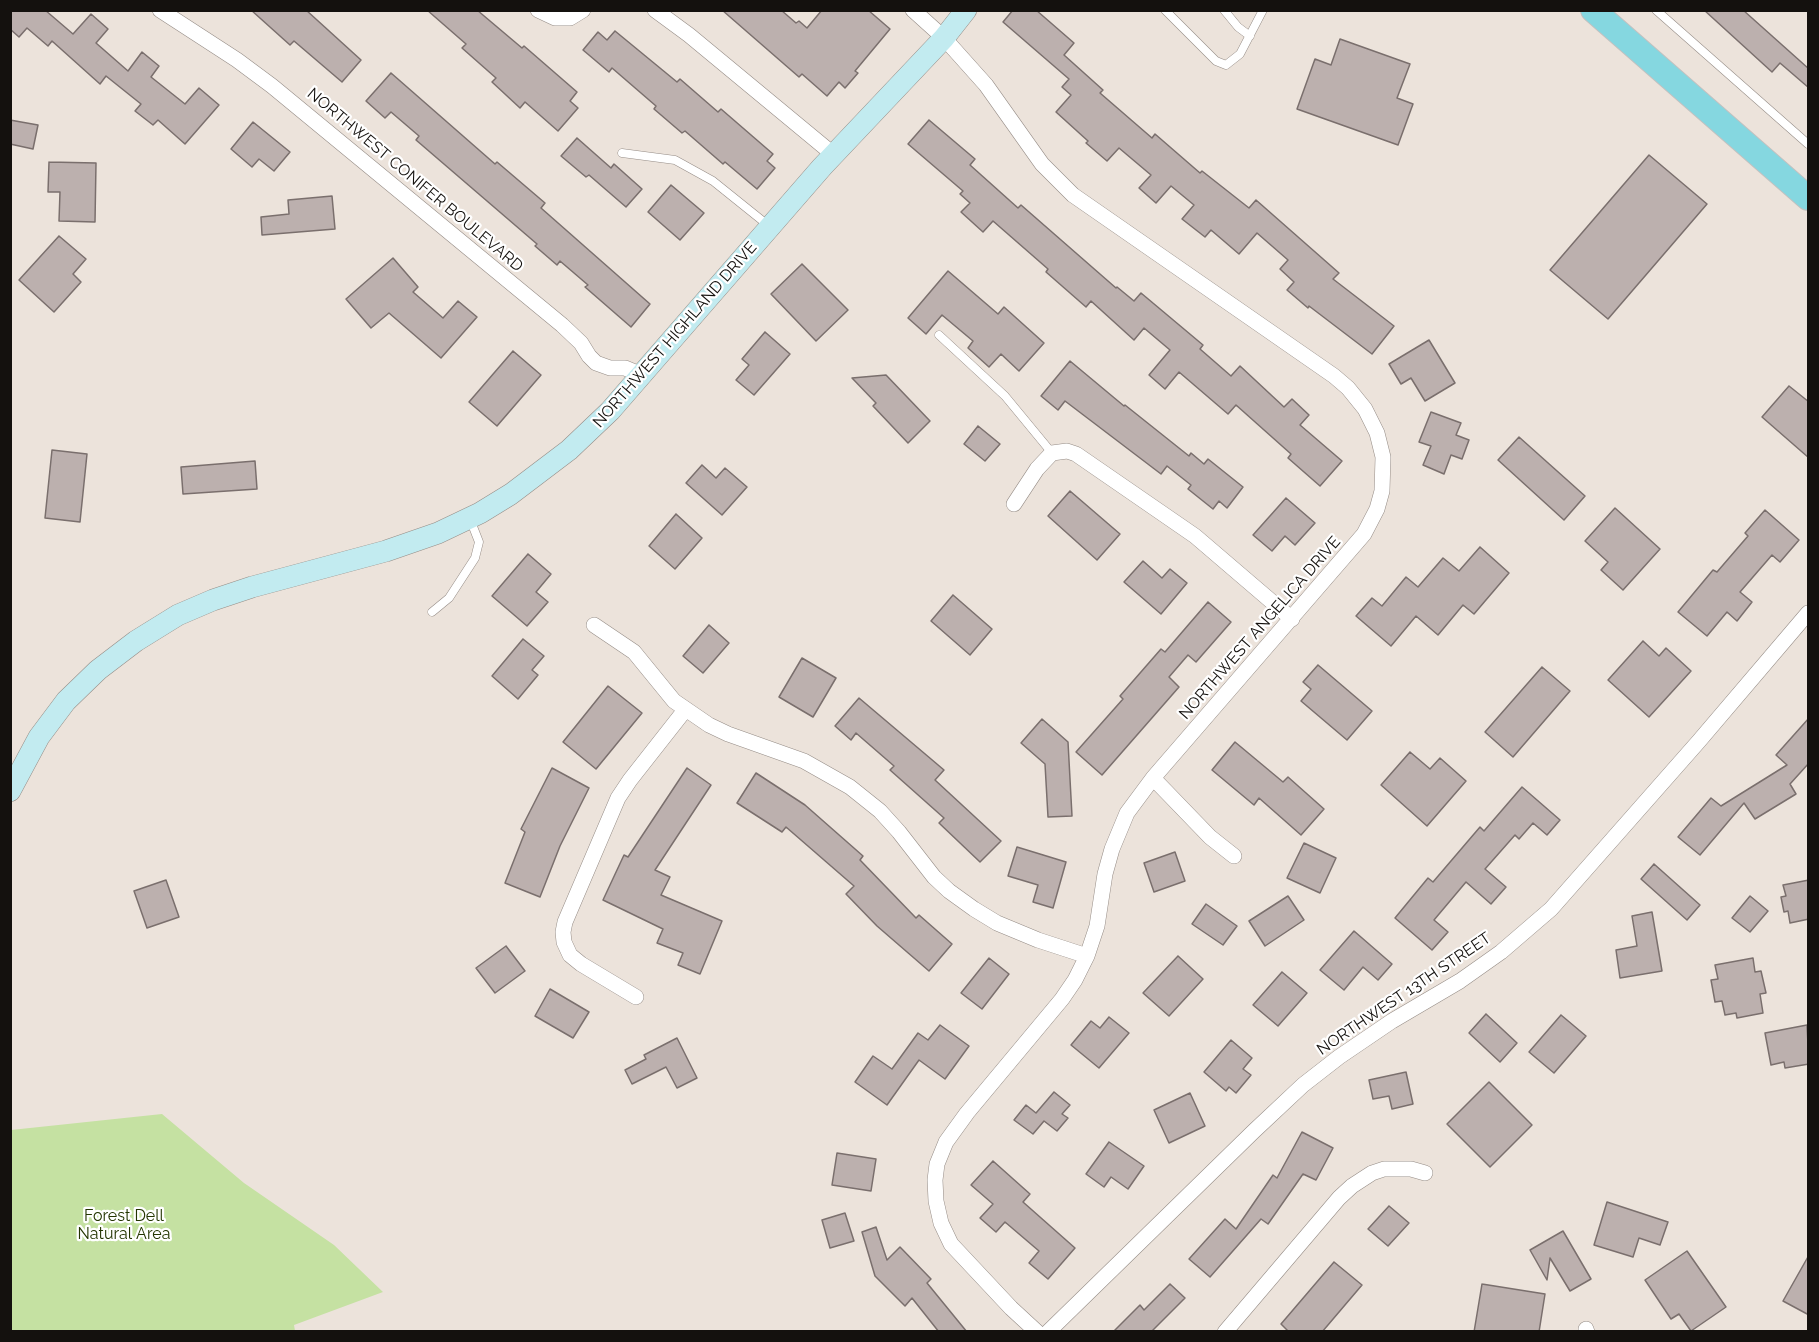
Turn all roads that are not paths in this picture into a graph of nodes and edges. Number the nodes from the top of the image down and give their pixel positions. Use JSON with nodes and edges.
{"nodes":[{"id":1,"x":160,"y":10,"type":"edge"},
{"id":2,"x":538,"y":10,"type":"edge"},
{"id":3,"x":583,"y":10,"type":"edge"},
{"id":4,"x":656,"y":10,"type":"edge"},
{"id":5,"x":913,"y":10,"type":"edge"},
{"id":6,"x":966,"y":10,"type":"edge"},
{"id":7,"x":1165,"y":10,"type":"edge"},
{"id":8,"x":1224,"y":10,"type":"edge"},
{"id":9,"x":1263,"y":10,"type":"edge"},
{"id":10,"x":1593,"y":10,"type":"edge"},
{"id":11,"x":1656,"y":10,"type":"edge"},
{"id":12,"x":1250,"y":36,"type":"junction"},
{"id":13,"x":944,"y":38,"type":"junction"},
{"id":14,"x":1809,"y":144,"type":"edge"},
{"id":15,"x":622,"y":153,"type":"dead end"},
{"id":16,"x":834,"y":155,"type":"junction"},
{"id":17,"x":1809,"y":198,"type":"edge"},
{"id":18,"x":770,"y":227,"type":"junction"},
{"id":19,"x":939,"y":335,"type":"dead end"},
{"id":20,"x":642,"y":375,"type":"junction"},
{"id":21,"x":1052,"y":453,"type":"junction"},
{"id":22,"x":1014,"y":504,"type":"dead end"},
{"id":23,"x":469,"y":518,"type":"junction"},
{"id":24,"x":432,"y":612,"type":"dead end"},
{"id":25,"x":1809,"y":613,"type":"edge"},
{"id":26,"x":1292,"y":619,"type":"junction"},
{"id":27,"x":594,"y":625,"type":"dead end"},
{"id":28,"x":685,"y":710,"type":"junction"},
{"id":29,"x":1153,"y":778,"type":"junction"},
{"id":30,"x":10,"y":791,"type":"edge"},
{"id":31,"x":1234,"y":856,"type":"dead end"},
{"id":32,"x":1087,"y":956,"type":"junction"},
{"id":33,"x":636,"y":997,"type":"dead end"},
{"id":34,"x":1425,"y":1173,"type":"dead end"},
{"id":35,"x":1037,"y":1332,"type":"edge"},
{"id":36,"x":1048,"y":1332,"type":"edge"},
{"id":37,"x":1225,"y":1332,"type":"edge"}],
"edges":[{"from":1,"to":20,"type":"street","name":"NORTHWEST CONIFER BOULEVARD"},
{"from":2,"to":3,"type":"street"},
{"from":4,"to":16,"type":"street"},
{"from":5,"to":13,"type":"street","name":"NORTHWEST ANGELICA DRIVE"},
{"from":6,"to":13,"type":"main road","name":"NORTHWEST HIGHLAND DRIVE"},
{"from":7,"to":12,"type":"lane"},
{"from":8,"to":12,"type":"lane"},
{"from":9,"to":12,"type":"lane"},
{"from":10,"to":17,"type":"main road"},
{"from":11,"to":14,"type":"lane"},
{"from":13,"to":16,"type":"main road","name":"NORTHWEST HIGHLAND DRIVE"},
{"from":13,"to":26,"type":"street","name":"NORTHWEST ANGELICA DRIVE"},
{"from":15,"to":18,"type":"lane"},
{"from":16,"to":18,"type":"main road","name":"NORTHWEST HIGHLAND DRIVE"},
{"from":18,"to":20,"type":"main road","name":"NORTHWEST HIGHLAND DRIVE"},
{"from":19,"to":21,"type":"lane"},
{"from":20,"to":23,"type":"main road","name":"NORTHWEST HIGHLAND DRIVE"},
{"from":21,"to":22,"type":"street"},
{"from":21,"to":26,"type":"street"},
{"from":23,"to":24,"type":"lane"},
{"from":23,"to":30,"type":"main road","name":"NORTHWEST HIGHLAND DRIVE"},
{"from":25,"to":36,"type":"street","name":"NORTHWEST 13TH STREET"},
{"from":26,"to":29,"type":"street","name":"NORTHWEST ANGELICA DRIVE"},
{"from":27,"to":28,"type":"street"},
{"from":28,"to":32,"type":"street"},
{"from":28,"to":33,"type":"street"},
{"from":29,"to":31,"type":"street"},
{"from":29,"to":32,"type":"street","name":"NORTHWEST ANGELICA DRIVE"},
{"from":32,"to":35,"type":"street","name":"NORTHWEST ANGELICA DRIVE"},
{"from":34,"to":37,"type":"street"}]}
